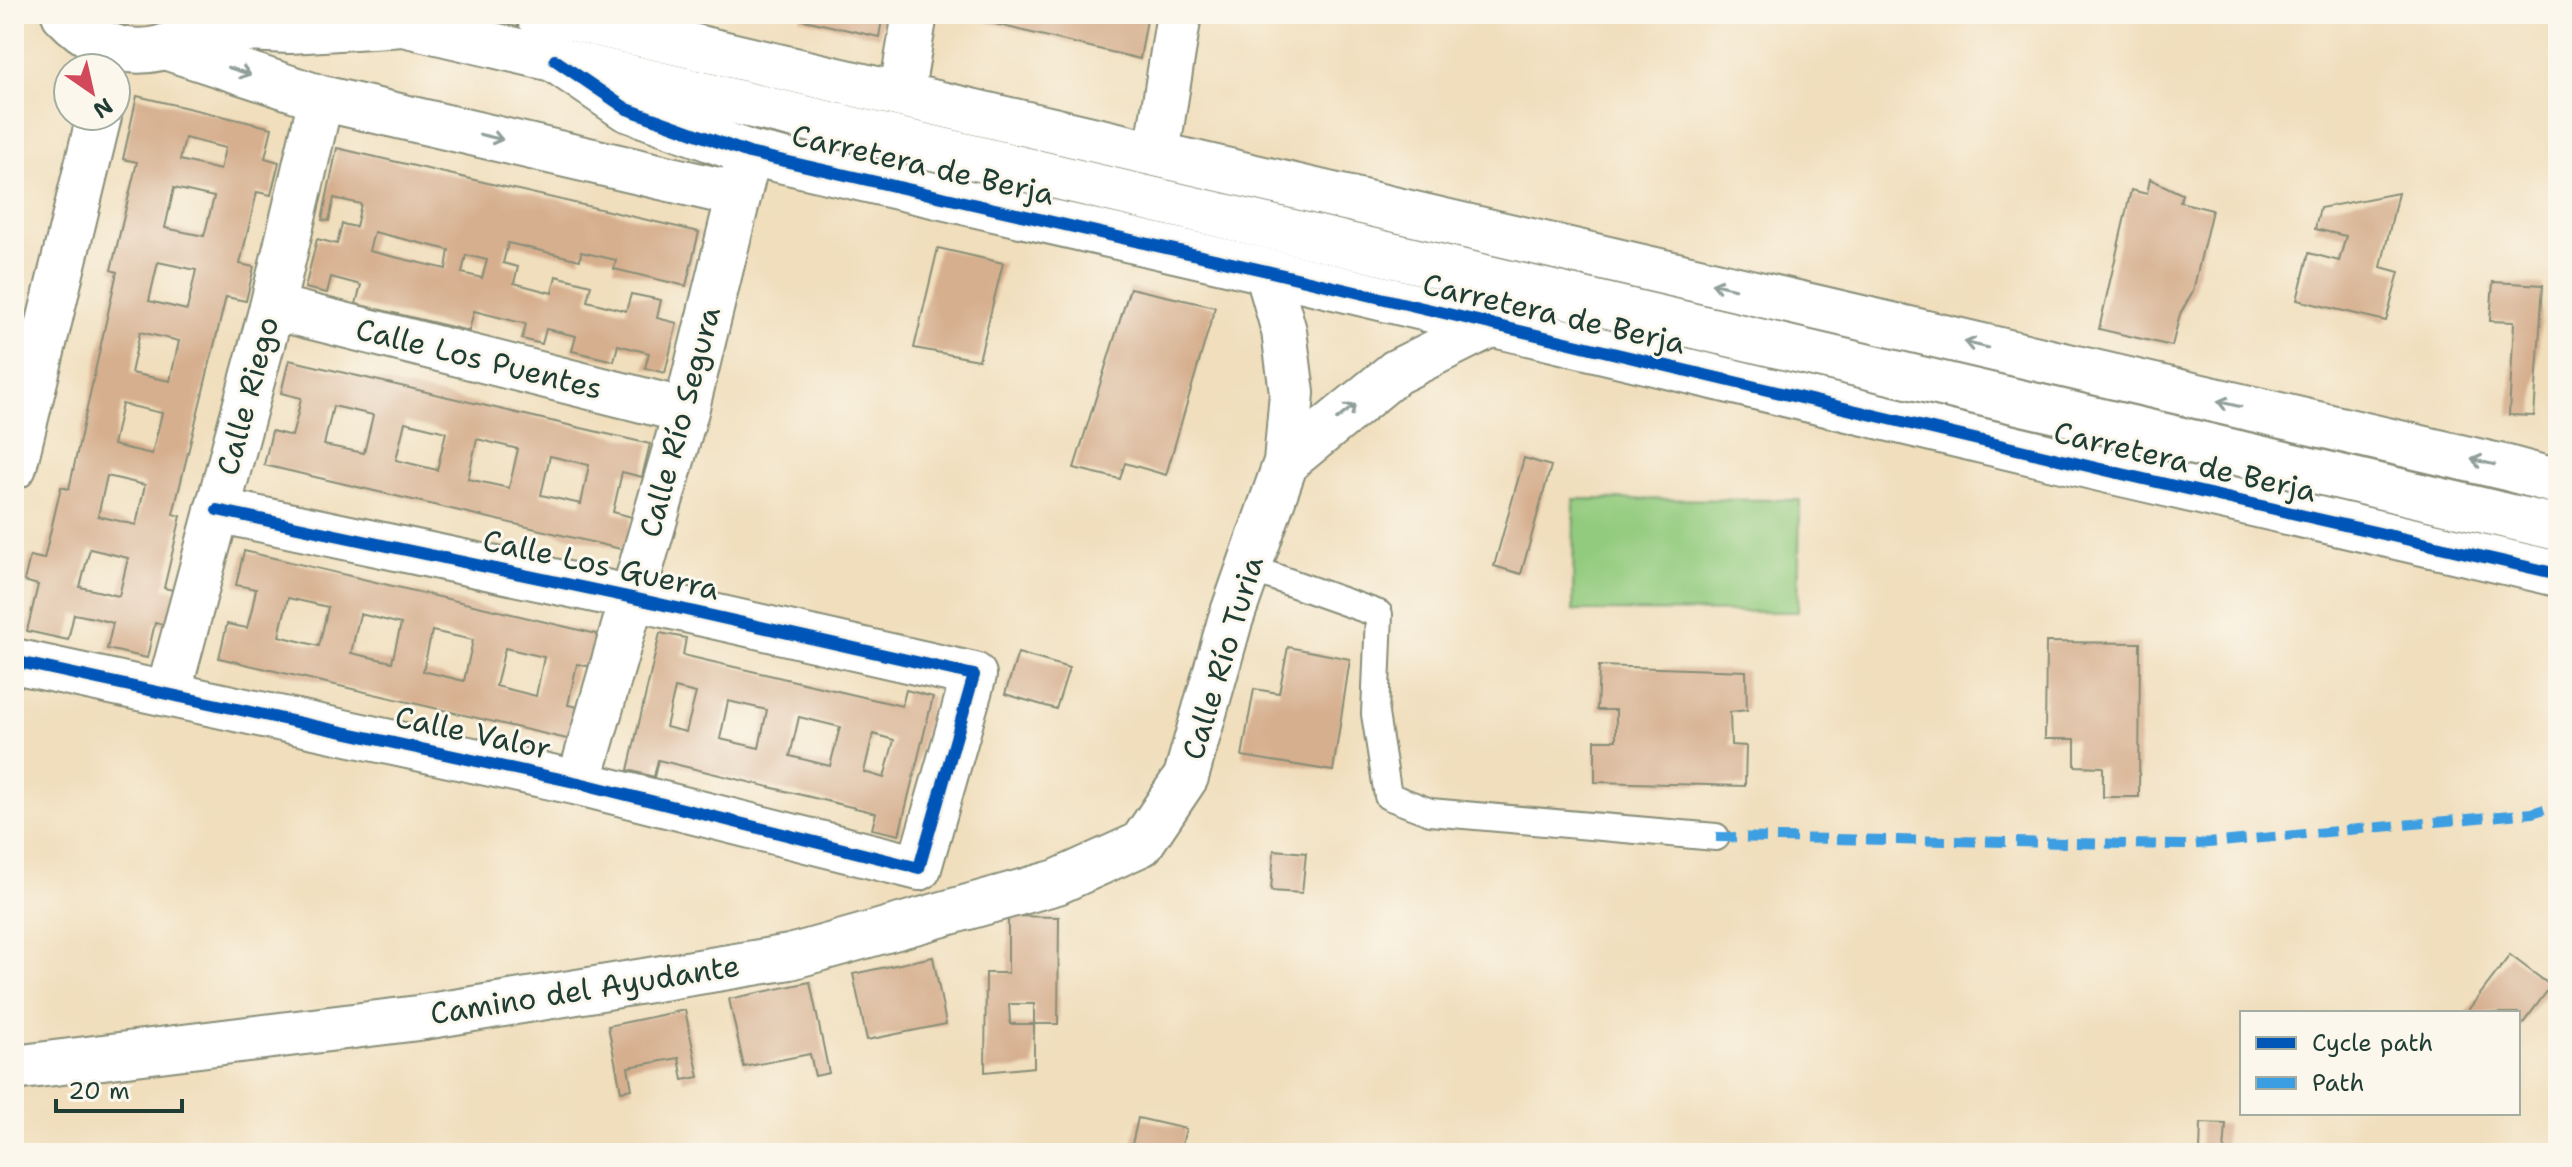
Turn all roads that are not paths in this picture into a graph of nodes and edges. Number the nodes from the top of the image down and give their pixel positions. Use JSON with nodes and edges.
{"nodes":[{"id":1,"x":64,"y":14,"type":"edge"},
{"id":2,"x":915,"y":14,"type":"edge"},
{"id":3,"x":1179,"y":14,"type":"edge"},
{"id":4,"x":563,"y":16,"type":"edge"},
{"id":5,"x":396,"y":19,"type":"edge"},
{"id":6,"x":193,"y":29,"type":"edge"},
{"id":7,"x":105,"y":52,"type":"edge"},
{"id":8,"x":132,"y":53,"type":"edge"},
{"id":9,"x":555,"y":60,"type":"junction"},
{"id":10,"x":901,"y":95,"type":"junction"},
{"id":11,"x":321,"y":98,"type":"junction"},
{"id":12,"x":95,"y":132,"type":"edge"},
{"id":13,"x":749,"y":153,"type":"junction"},
{"id":14,"x":1157,"y":153,"type":"junction"},
{"id":15,"x":739,"y":195,"type":"junction"},
{"id":16,"x":1267,"y":271,"type":"junction"},
{"id":17,"x":272,"y":307,"type":"junction"},
{"id":18,"x":1488,"y":326,"type":"junction"},
{"id":19,"x":26,"y":377,"type":"edge"},
{"id":20,"x":686,"y":411,"type":"junction"},
{"id":21,"x":1286,"y":462,"type":"junction"},
{"id":22,"x":14,"y":467,"type":"edge"},
{"id":23,"x":2558,"y":482,"type":"edge"},
{"id":24,"x":217,"y":510,"type":"junction"},
{"id":25,"x":2558,"y":528,"type":"edge"},
{"id":26,"x":1249,"y":568,"type":"junction"},
{"id":27,"x":2558,"y":574,"type":"edge"},
{"id":28,"x":633,"y":598,"type":"junction"},
{"id":29,"x":14,"y":661,"type":"edge"},
{"id":30,"x":168,"y":694,"type":"junction"},
{"id":31,"x":579,"y":783,"type":"junction"},
{"id":32,"x":1716,"y":837,"type":"dead end"},
{"id":33,"x":1141,"y":844,"type":"joint"},
{"id":34,"x":919,"y":868,"type":"joint"},
{"id":35,"x":14,"y":1068,"type":"edge"}],
"edges":[{"from":1,"to":7,"type":"street"},
{"from":2,"to":10,"type":"street"},
{"from":3,"to":14,"type":"street"},
{"from":4,"to":10,"type":"street","name":"Carretera de Berja"},
{"from":5,"to":6,"type":"street"},
{"from":5,"to":9,"type":"street"},
{"from":6,"to":8,"type":"street"},
{"from":6,"to":11,"type":"street","one_way":true},
{"from":9,"to":13,"type":"street","name":"Carretera de Berja"},
{"from":9,"to":25,"type":"street"},
{"from":10,"to":14,"type":"street","name":"Carretera de Berja"},
{"from":11,"to":15,"type":"street","one_way":true},
{"from":11,"to":17,"type":"street","name":"Calle Riego"},
{"from":12,"to":19,"type":"street"},
{"from":13,"to":15,"type":"street","name":"Calle Río Segura"},
{"from":13,"to":16,"type":"street","name":"Carretera de Berja"},
{"from":23,"to":14,"type":"street","name":"Carretera de Berja","one_way":true},
{"from":15,"to":20,"type":"street","name":"Calle Río Segura"},
{"from":16,"to":18,"type":"street","name":"Carretera de Berja"},
{"from":16,"to":21,"type":"street","name":"Calle Río Turia"},
{"from":17,"to":20,"type":"street","name":"Calle Los Puentes"},
{"from":17,"to":24,"type":"street","name":"Calle Riego"},
{"from":21,"to":18,"type":"street","one_way":true},
{"from":18,"to":27,"type":"street","name":"Carretera de Berja"},
{"from":19,"to":22,"type":"street"},
{"from":20,"to":28,"type":"street","name":"Calle Río Segura"},
{"from":21,"to":26,"type":"street","name":"Calle Río Turia"},
{"from":24,"to":28,"type":"street","name":"Calle Los Guerra"},
{"from":24,"to":30,"type":"street","name":"Calle Riego"},
{"from":26,"to":32,"type":"lane"},
{"from":26,"to":33,"type":"street","name":"Calle Río Turia"},
{"from":28,"to":31,"type":"street","name":"Calle Río Segura"},
{"from":28,"to":34,"type":"street","name":"Calle Los Guerra"},
{"from":29,"to":30,"type":"street","name":"Calle Valor"},
{"from":30,"to":31,"type":"street","name":"Calle Valor"},
{"from":31,"to":34,"type":"street","name":"Calle Valor"},
{"from":33,"to":35,"type":"street","name":"Camino del Ayudante"}]}
